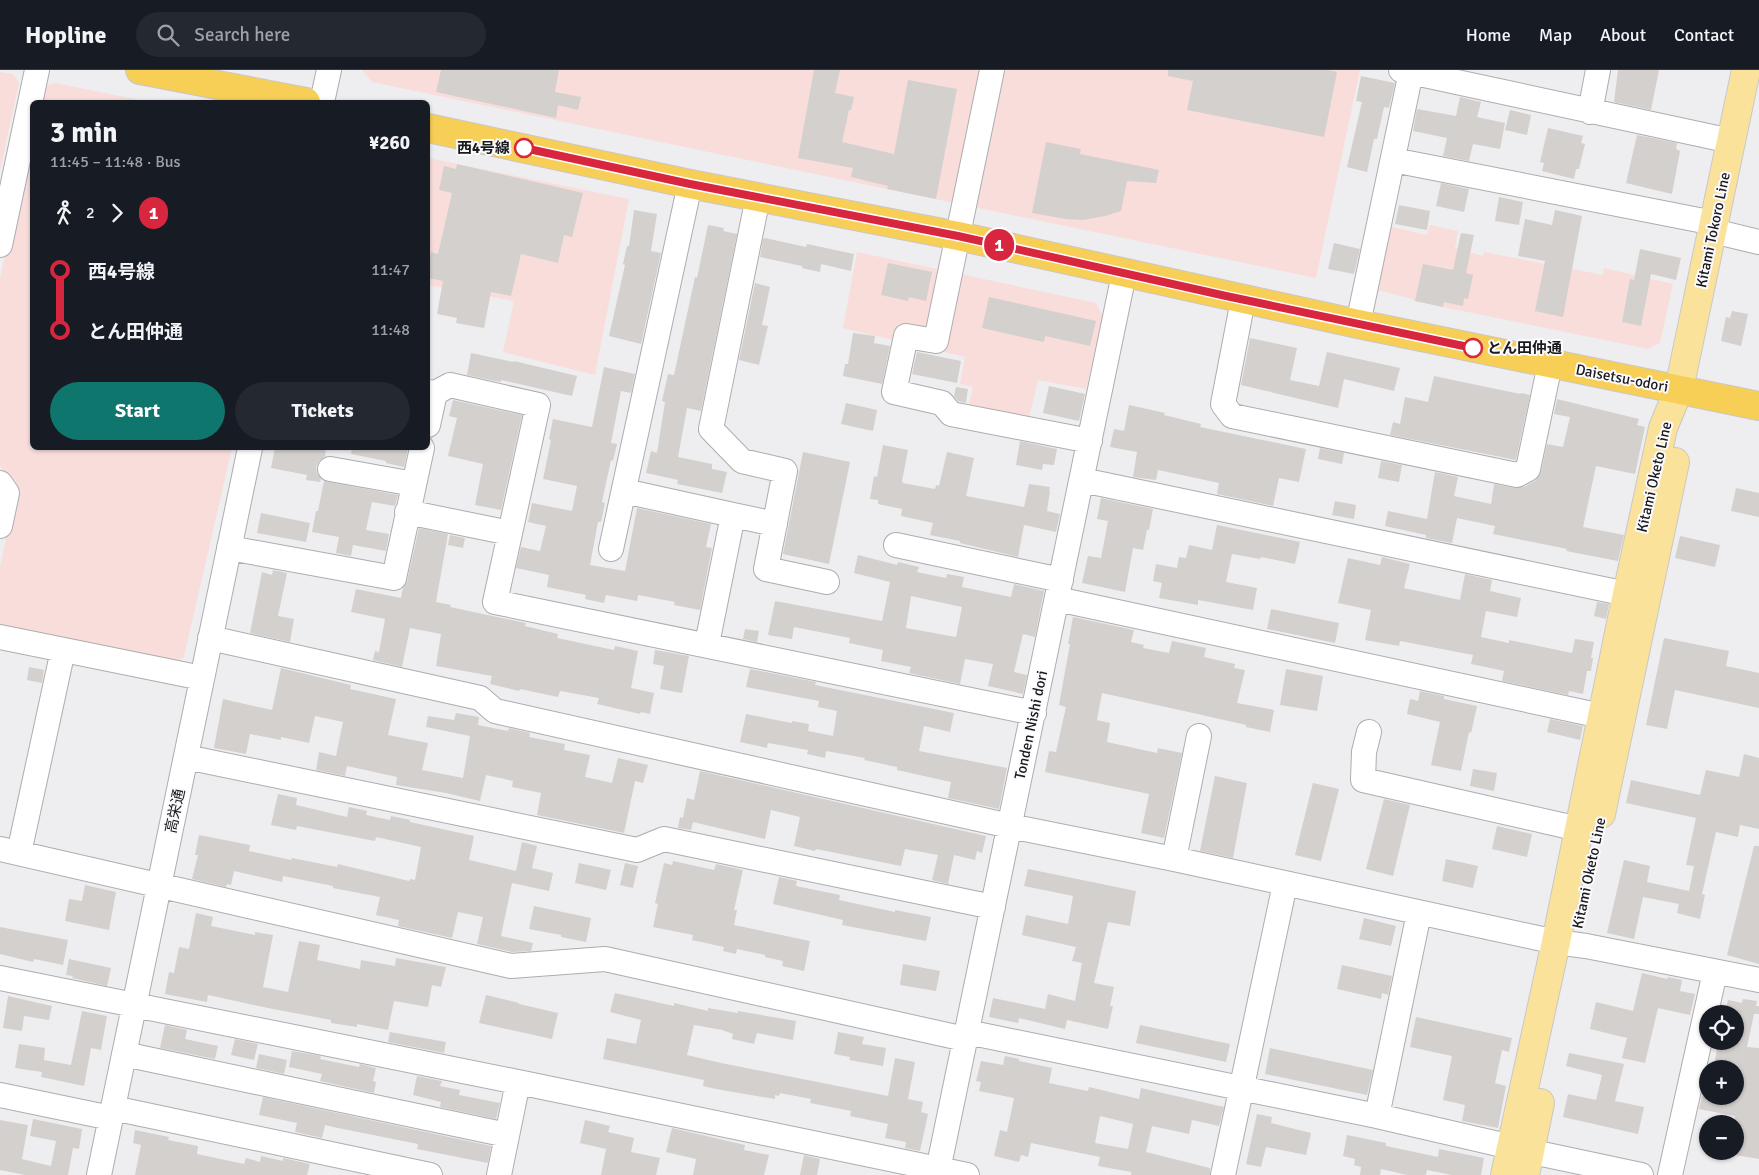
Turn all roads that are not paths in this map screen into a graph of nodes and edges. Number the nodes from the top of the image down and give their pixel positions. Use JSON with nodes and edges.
{"nodes":[{"id":1,"x":37,"y":70,"type":"edge"},
{"id":2,"x":140,"y":70,"type":"edge"},
{"id":3,"x":329,"y":70,"type":"edge"},
{"id":4,"x":992,"y":70,"type":"edge"},
{"id":5,"x":1598,"y":70,"type":"edge"},
{"id":6,"x":1746,"y":70,"type":"edge"},
{"id":7,"x":1406,"y":71,"type":"edge"},
{"id":8,"x":31,"y":100,"type":"edge"},
{"id":9,"x":296,"y":100,"type":"edge"},
{"id":10,"x":322,"y":100,"type":"edge"},
{"id":11,"x":30,"y":103,"type":"edge"},
{"id":12,"x":1590,"y":112,"type":"junction"},
{"id":13,"x":430,"y":128,"type":"edge"},
{"id":14,"x":1732,"y":141,"type":"junction"},
{"id":15,"x":1394,"y":160,"type":"junction"},
{"id":16,"x":690,"y":184,"type":"junction"},
{"id":17,"x":758,"y":198,"type":"junction"},
{"id":18,"x":1714,"y":227,"type":"junction"},
{"id":19,"x":958,"y":236,"type":"junction"},
{"id":20,"x":1759,"y":242,"type":"edge"},
{"id":21,"x":0,"y":245,"type":"edge"},
{"id":22,"x":1124,"y":274,"type":"junction"},
{"id":23,"x":1243,"y":300,"type":"junction"},
{"id":24,"x":1358,"y":324,"type":"junction"},
{"id":25,"x":1550,"y":364,"type":"junction"},
{"id":26,"x":1678,"y":389,"type":"junction"},
{"id":27,"x":431,"y":392,"type":"edge"},
{"id":28,"x":1759,"y":406,"type":"edge"},
{"id":29,"x":1090,"y":441,"type":"junction"},
{"id":30,"x":250,"y":450,"type":"edge"},
{"id":31,"x":422,"y":450,"type":"edge"},
{"id":32,"x":330,"y":469,"type":"dead end"},
{"id":33,"x":1082,"y":480,"type":"junction"},
{"id":34,"x":0,"y":483,"type":"edge"},
{"id":35,"x":414,"y":484,"type":"junction"},
{"id":36,"x":624,"y":491,"type":"junction"},
{"id":37,"x":407,"y":512,"type":"junction"},
{"id":38,"x":733,"y":515,"type":"junction"},
{"id":39,"x":775,"y":524,"type":"junction"},
{"id":40,"x":0,"y":526,"type":"edge"},
{"id":41,"x":510,"y":533,"type":"junction"},
{"id":42,"x":896,"y":546,"type":"dead end"},
{"id":43,"x":229,"y":548,"type":"junction"},
{"id":44,"x":611,"y":549,"type":"dead end"},
{"id":45,"x":827,"y":582,"type":"dead end"},
{"id":46,"x":1059,"y":590,"type":"junction"},
{"id":47,"x":1637,"y":596,"type":"junction"},
{"id":48,"x":0,"y":637,"type":"edge"},
{"id":49,"x":210,"y":638,"type":"junction"},
{"id":50,"x":707,"y":644,"type":"junction"},
{"id":51,"x":63,"y":650,"type":"junction"},
{"id":52,"x":202,"y":678,"type":"junction"},
{"id":53,"x":1034,"y":713,"type":"junction"},
{"id":54,"x":1612,"y":718,"type":"junction"},
{"id":55,"x":1369,"y":732,"type":"dead end"},
{"id":56,"x":1199,"y":736,"type":"dead end"},
{"id":57,"x":186,"y":757,"type":"junction"},
{"id":58,"x":1010,"y":826,"type":"junction"},
{"id":59,"x":1579,"y":829,"type":"junction"},
{"id":60,"x":10,"y":851,"type":"edge"},
{"id":61,"x":1174,"y":859,"type":"junction"},
{"id":62,"x":1285,"y":884,"type":"junction"},
{"id":63,"x":159,"y":886,"type":"junction"},
{"id":64,"x":993,"y":908,"type":"junction"},
{"id":65,"x":1419,"y":913,"type":"junction"},
{"id":66,"x":1565,"y":943,"type":"junction"},
{"id":67,"x":1715,"y":972,"type":"junction"},
{"id":68,"x":0,"y":978,"type":"edge"},
{"id":69,"x":1759,"y":980,"type":"edge"},
{"id":70,"x":133,"y":1005,"type":"junction"},
{"id":71,"x":966,"y":1036,"type":"junction"},
{"id":72,"x":124,"y":1054,"type":"junction"},
{"id":73,"x":518,"y":1082,"type":"junction"},
{"id":74,"x":1241,"y":1088,"type":"junction"},
{"id":75,"x":0,"y":1095,"type":"edge"},
{"id":76,"x":112,"y":1113,"type":"junction"},
{"id":77,"x":1377,"y":1116,"type":"junction"},
{"id":78,"x":507,"y":1135,"type":"junction"},
{"id":79,"x":1522,"y":1158,"type":"edge"},
{"id":80,"x":937,"y":1172,"type":"edge"},
{"id":81,"x":98,"y":1175,"type":"edge"},
{"id":82,"x":430,"y":1175,"type":"edge"},
{"id":83,"x":499,"y":1175,"type":"edge"},
{"id":84,"x":967,"y":1175,"type":"edge"},
{"id":85,"x":1223,"y":1175,"type":"edge"},
{"id":86,"x":1505,"y":1175,"type":"edge"},
{"id":87,"x":1641,"y":1175,"type":"edge"},
{"id":88,"x":1670,"y":1175,"type":"edge"}],
"edges":[{"from":1,"to":8,"type":"street"},
{"from":2,"to":9,"type":"highway"},
{"from":3,"to":10,"type":"street"},
{"from":4,"to":19,"type":"street"},
{"from":5,"to":12,"type":"street"},
{"from":6,"to":14,"type":"main road","name":"Kitami Tokoro Line"},
{"from":7,"to":12,"type":"street"},
{"from":7,"to":15,"type":"street"},
{"from":11,"to":21,"type":"street"},
{"from":12,"to":14,"type":"street"},
{"from":13,"to":16,"type":"highway","name":"Daisetsu-odori"},
{"from":14,"to":18,"type":"main road","name":"Kitami Tokoro Line"},
{"from":15,"to":18,"type":"street"},
{"from":15,"to":24,"type":"street"},
{"from":16,"to":17,"type":"highway","name":"Daisetsu-odori"},
{"from":16,"to":36,"type":"street"},
{"from":17,"to":19,"type":"highway","name":"Daisetsu-odori"},
{"from":17,"to":39,"type":"street"},
{"from":18,"to":20,"type":"street"},
{"from":18,"to":26,"type":"main road","name":"Kitami Tokoro Line"},
{"from":19,"to":22,"type":"highway","name":"Daisetsu-odori"},
{"from":19,"to":29,"type":"street"},
{"from":22,"to":23,"type":"highway","name":"Daisetsu-odori"},
{"from":22,"to":29,"type":"street","name":"Tonden Nishi dori"},
{"from":23,"to":24,"type":"highway","name":"Daisetsu-odori"},
{"from":23,"to":25,"type":"street"},
{"from":24,"to":25,"type":"highway","name":"Daisetsu-odori"},
{"from":25,"to":26,"type":"highway","name":"Daisetsu-odori"},
{"from":26,"to":28,"type":"highway","name":"Daisetsu-odori"},
{"from":26,"to":47,"type":"main road","name":"Kitami Oketo Line"},
{"from":27,"to":41,"type":"street"},
{"from":29,"to":33,"type":"street","name":"Tonden Nishi dori"},
{"from":30,"to":43,"type":"street","name":"高栄通"},
{"from":31,"to":35,"type":"street"},
{"from":32,"to":35,"type":"street"},
{"from":33,"to":46,"type":"street","name":"Tonden Nishi dori"},
{"from":33,"to":47,"type":"street"},
{"from":34,"to":40,"type":"street"},
{"from":35,"to":37,"type":"street"},
{"from":36,"to":38,"type":"street"},
{"from":36,"to":44,"type":"street"},
{"from":37,"to":41,"type":"street"},
{"from":37,"to":43,"type":"street"},
{"from":38,"to":39,"type":"street"},
{"from":38,"to":50,"type":"street"},
{"from":39,"to":45,"type":"street"},
{"from":41,"to":50,"type":"street"},
{"from":42,"to":46,"type":"street"},
{"from":43,"to":49,"type":"street","name":"高栄通"},
{"from":46,"to":53,"type":"street","name":"Tonden Nishi dori"},
{"from":46,"to":54,"type":"street"},
{"from":47,"to":54,"type":"main road","name":"Kitami Oketo Line"},
{"from":48,"to":51,"type":"street"},
{"from":49,"to":52,"type":"street","name":"高栄通"},
{"from":49,"to":58,"type":"street"},
{"from":50,"to":53,"type":"street"},
{"from":51,"to":52,"type":"street"},
{"from":51,"to":60,"type":"street"},
{"from":52,"to":57,"type":"street","name":"高栄通"},
{"from":53,"to":58,"type":"street","name":"Tonden Nishi dori"},
{"from":54,"to":59,"type":"main road","name":"Kitami Oketo Line"},
{"from":54,"to":66,"type":"main road","name":"Kitami Oketo Line"},
{"from":55,"to":59,"type":"street"},
{"from":56,"to":61,"type":"street"},
{"from":57,"to":63,"type":"street","name":"高栄通"},
{"from":57,"to":64,"type":"street"},
{"from":58,"to":61,"type":"street"},
{"from":58,"to":64,"type":"street","name":"Tonden Nishi dori"},
{"from":59,"to":66,"type":"main road","name":"Kitami Oketo Line"},
{"from":60,"to":63,"type":"street"},
{"from":61,"to":62,"type":"street"},
{"from":62,"to":65,"type":"street"},
{"from":62,"to":74,"type":"street"},
{"from":63,"to":70,"type":"street","name":"高栄通"},
{"from":63,"to":71,"type":"street"},
{"from":64,"to":71,"type":"street","name":"Tonden Nishi dori"},
{"from":65,"to":66,"type":"street"},
{"from":65,"to":77,"type":"street"},
{"from":66,"to":67,"type":"street"},
{"from":66,"to":79,"type":"main road","name":"Kitami Oketo Line"},
{"from":67,"to":69,"type":"street"},
{"from":67,"to":88,"type":"street"},
{"from":68,"to":70,"type":"street"},
{"from":70,"to":72,"type":"street","name":"高栄通"},
{"from":70,"to":73,"type":"street"},
{"from":71,"to":74,"type":"street"},
{"from":71,"to":80,"type":"street","name":"Tonden Nishi dori"},
{"from":72,"to":76,"type":"street","name":"高栄通"},
{"from":72,"to":78,"type":"street"},
{"from":73,"to":78,"type":"street"},
{"from":73,"to":80,"type":"street"},
{"from":74,"to":77,"type":"street"},
{"from":74,"to":85,"type":"street"},
{"from":75,"to":76,"type":"street"},
{"from":76,"to":81,"type":"street","name":"高栄通"},
{"from":76,"to":82,"type":"street"},
{"from":77,"to":79,"type":"street"},
{"from":78,"to":83,"type":"street"},
{"from":79,"to":86,"type":"main road","name":"Kitami Oketo Line"},
{"from":79,"to":87,"type":"street"},
{"from":80,"to":84,"type":"street"}]}
